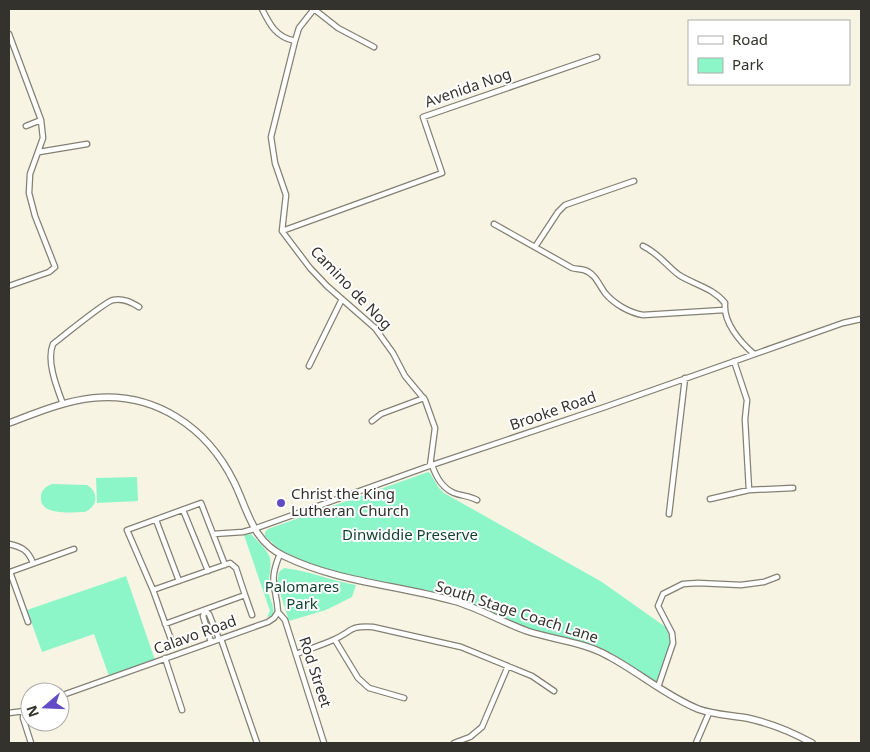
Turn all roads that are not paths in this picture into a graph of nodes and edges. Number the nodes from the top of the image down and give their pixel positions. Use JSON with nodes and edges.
{"nodes":[{"id":1,"x":262,"y":9,"type":"edge"},
{"id":2,"x":314,"y":9,"type":"edge"},
{"id":3,"x":9,"y":34,"type":"edge"},
{"id":4,"x":295,"y":41,"type":"junction"},
{"id":5,"x":374,"y":47,"type":"dead end"},
{"id":6,"x":15,"y":50,"type":"junction"},
{"id":7,"x":9,"y":55,"type":"edge"},
{"id":8,"x":597,"y":57,"type":"dead end"},
{"id":9,"x":41,"y":120,"type":"junction"},
{"id":10,"x":26,"y":126,"type":"dead end"},
{"id":11,"x":87,"y":144,"type":"dead end"},
{"id":12,"x":39,"y":152,"type":"junction"},
{"id":13,"x":634,"y":181,"type":"dead end"},
{"id":14,"x":494,"y":224,"type":"dead end"},
{"id":15,"x":282,"y":231,"type":"junction"},
{"id":16,"x":643,"y":246,"type":"dead end"},
{"id":17,"x":535,"y":247,"type":"junction"},
{"id":18,"x":9,"y":286,"type":"edge"},
{"id":19,"x":342,"y":299,"type":"junction"},
{"id":20,"x":139,"y":307,"type":"dead end"},
{"id":21,"x":724,"y":310,"type":"junction"},
{"id":22,"x":861,"y":319,"type":"edge"},
{"id":23,"x":754,"y":354,"type":"junction"},
{"id":24,"x":734,"y":361,"type":"junction"},
{"id":25,"x":309,"y":366,"type":"dead end"},
{"id":26,"x":685,"y":378,"type":"junction"},
{"id":27,"x":424,"y":398,"type":"junction"},
{"id":28,"x":63,"y":404,"type":"junction"},
{"id":29,"x":372,"y":421,"type":"dead end"},
{"id":30,"x":9,"y":423,"type":"edge"},
{"id":31,"x":431,"y":466,"type":"junction"},
{"id":32,"x":793,"y":488,"type":"dead end"},
{"id":33,"x":749,"y":490,"type":"junction"},
{"id":34,"x":710,"y":499,"type":"dead end"},
{"id":35,"x":477,"y":500,"type":"dead end"},
{"id":36,"x":183,"y":510,"type":"junction"},
{"id":37,"x":669,"y":514,"type":"dead end"},
{"id":38,"x":156,"y":520,"type":"junction"},
{"id":39,"x":254,"y":529,"type":"junction"},
{"id":40,"x":213,"y":534,"type":"junction"},
{"id":41,"x":9,"y":544,"type":"edge"},
{"id":42,"x":74,"y":549,"type":"dead end"},
{"id":43,"x":280,"y":554,"type":"junction"},
{"id":44,"x":33,"y":563,"type":"junction"},
{"id":45,"x":225,"y":564,"type":"junction"},
{"id":46,"x":208,"y":571,"type":"junction"},
{"id":47,"x":777,"y":577,"type":"dead end"},
{"id":48,"x":179,"y":581,"type":"junction"},
{"id":49,"x":153,"y":590,"type":"junction"},
{"id":50,"x":246,"y":595,"type":"junction"},
{"id":51,"x":205,"y":611,"type":"junction"},
{"id":52,"x":278,"y":612,"type":"junction"},
{"id":53,"x":252,"y":615,"type":"dead end"},
{"id":54,"x":28,"y":622,"type":"dead end"},
{"id":55,"x":165,"y":624,"type":"junction"},
{"id":56,"x":220,"y":639,"type":"junction"},
{"id":57,"x":335,"y":640,"type":"junction"},
{"id":58,"x":211,"y":642,"type":"junction"},
{"id":59,"x":172,"y":645,"type":"dead end"},
{"id":60,"x":296,"y":654,"type":"junction"},
{"id":61,"x":165,"y":658,"type":"junction"},
{"id":62,"x":508,"y":666,"type":"junction"},
{"id":63,"x":658,"y":687,"type":"junction"},
{"id":64,"x":554,"y":691,"type":"dead end"},
{"id":65,"x":70,"y":692,"type":"edge"},
{"id":66,"x":404,"y":698,"type":"dead end"},
{"id":67,"x":182,"y":710,"type":"dead end"},
{"id":68,"x":709,"y":713,"type":"junction"},
{"id":69,"x":257,"y":743,"type":"edge"},
{"id":70,"x":324,"y":743,"type":"edge"},
{"id":71,"x":454,"y":743,"type":"edge"},
{"id":72,"x":696,"y":743,"type":"edge"},
{"id":73,"x":810,"y":743,"type":"edge"}],
"edges":[{"from":1,"to":4,"type":"street"},
{"from":2,"to":4,"type":"street"},
{"from":2,"to":5,"type":"street"},
{"from":3,"to":6,"type":"street"},
{"from":4,"to":15,"type":"street"},
{"from":6,"to":7,"type":"street"},
{"from":6,"to":9,"type":"street"},
{"from":8,"to":15,"type":"street","name":"Avenida Nog"},
{"from":9,"to":10,"type":"street"},
{"from":9,"to":12,"type":"street"},
{"from":11,"to":12,"type":"street"},
{"from":12,"to":18,"type":"street"},
{"from":13,"to":17,"type":"street"},
{"from":14,"to":17,"type":"street"},
{"from":15,"to":19,"type":"street","name":"Camino de Nog"},
{"from":16,"to":21,"type":"street"},
{"from":17,"to":21,"type":"street"},
{"from":19,"to":25,"type":"street"},
{"from":19,"to":27,"type":"street","name":"Camino de Nog"},
{"from":20,"to":28,"type":"street"},
{"from":21,"to":23,"type":"street"},
{"from":22,"to":23,"type":"street","name":"Brooke Road"},
{"from":23,"to":24,"type":"street","name":"Brooke Road"},
{"from":24,"to":26,"type":"street","name":"Brooke Road"},
{"from":24,"to":33,"type":"street"},
{"from":26,"to":31,"type":"street","name":"Brooke Road"},
{"from":26,"to":37,"type":"street"},
{"from":27,"to":29,"type":"street"},
{"from":27,"to":31,"type":"street","name":"Camino de Nog"},
{"from":28,"to":30,"type":"main road","name":"South Stage Coach Lane"},
{"from":28,"to":39,"type":"main road","name":"South Stage Coach Lane"},
{"from":31,"to":35,"type":"street"},
{"from":31,"to":39,"type":"street","name":"Brooke Road"},
{"from":32,"to":33,"type":"street"},
{"from":33,"to":34,"type":"street"},
{"from":36,"to":38,"type":"street"},
{"from":36,"to":40,"type":"street"},
{"from":36,"to":46,"type":"street"},
{"from":38,"to":48,"type":"street"},
{"from":38,"to":49,"type":"street"},
{"from":39,"to":40,"type":"street","name":"Brooke Road"},
{"from":39,"to":43,"type":"main road","name":"South Stage Coach Lane"},
{"from":40,"to":45,"type":"street"},
{"from":41,"to":44,"type":"street"},
{"from":42,"to":44,"type":"street"},
{"from":43,"to":52,"type":"street"},
{"from":43,"to":63,"type":"main road","name":"South Stage Coach Lane"},
{"from":44,"to":54,"type":"street"},
{"from":45,"to":46,"type":"street"},
{"from":45,"to":50,"type":"street"},
{"from":46,"to":48,"type":"street"},
{"from":47,"to":63,"type":"street"},
{"from":48,"to":49,"type":"street"},
{"from":49,"to":55,"type":"street"},
{"from":50,"to":51,"type":"street"},
{"from":50,"to":53,"type":"street"},
{"from":51,"to":55,"type":"street"},
{"from":51,"to":56,"type":"street"},
{"from":51,"to":58,"type":"street"},
{"from":52,"to":56,"type":"street","name":"Calavo Road"},
{"from":52,"to":60,"type":"street","name":"Rod Street"},
{"from":55,"to":59,"type":"street"},
{"from":56,"to":58,"type":"street","name":"Calavo Road"},
{"from":56,"to":69,"type":"street"},
{"from":57,"to":60,"type":"street"},
{"from":57,"to":62,"type":"street"},
{"from":57,"to":66,"type":"street"},
{"from":58,"to":61,"type":"street","name":"Calavo Road"},
{"from":60,"to":70,"type":"street","name":"Rod Street"},
{"from":61,"to":65,"type":"street","name":"Calavo Road"},
{"from":61,"to":67,"type":"street"},
{"from":62,"to":64,"type":"street"},
{"from":62,"to":71,"type":"street"},
{"from":63,"to":68,"type":"main road","name":"South Stage Coach Lane"},
{"from":68,"to":72,"type":"street"},
{"from":68,"to":73,"type":"main road","name":"South Stage Coach Lane"}]}
